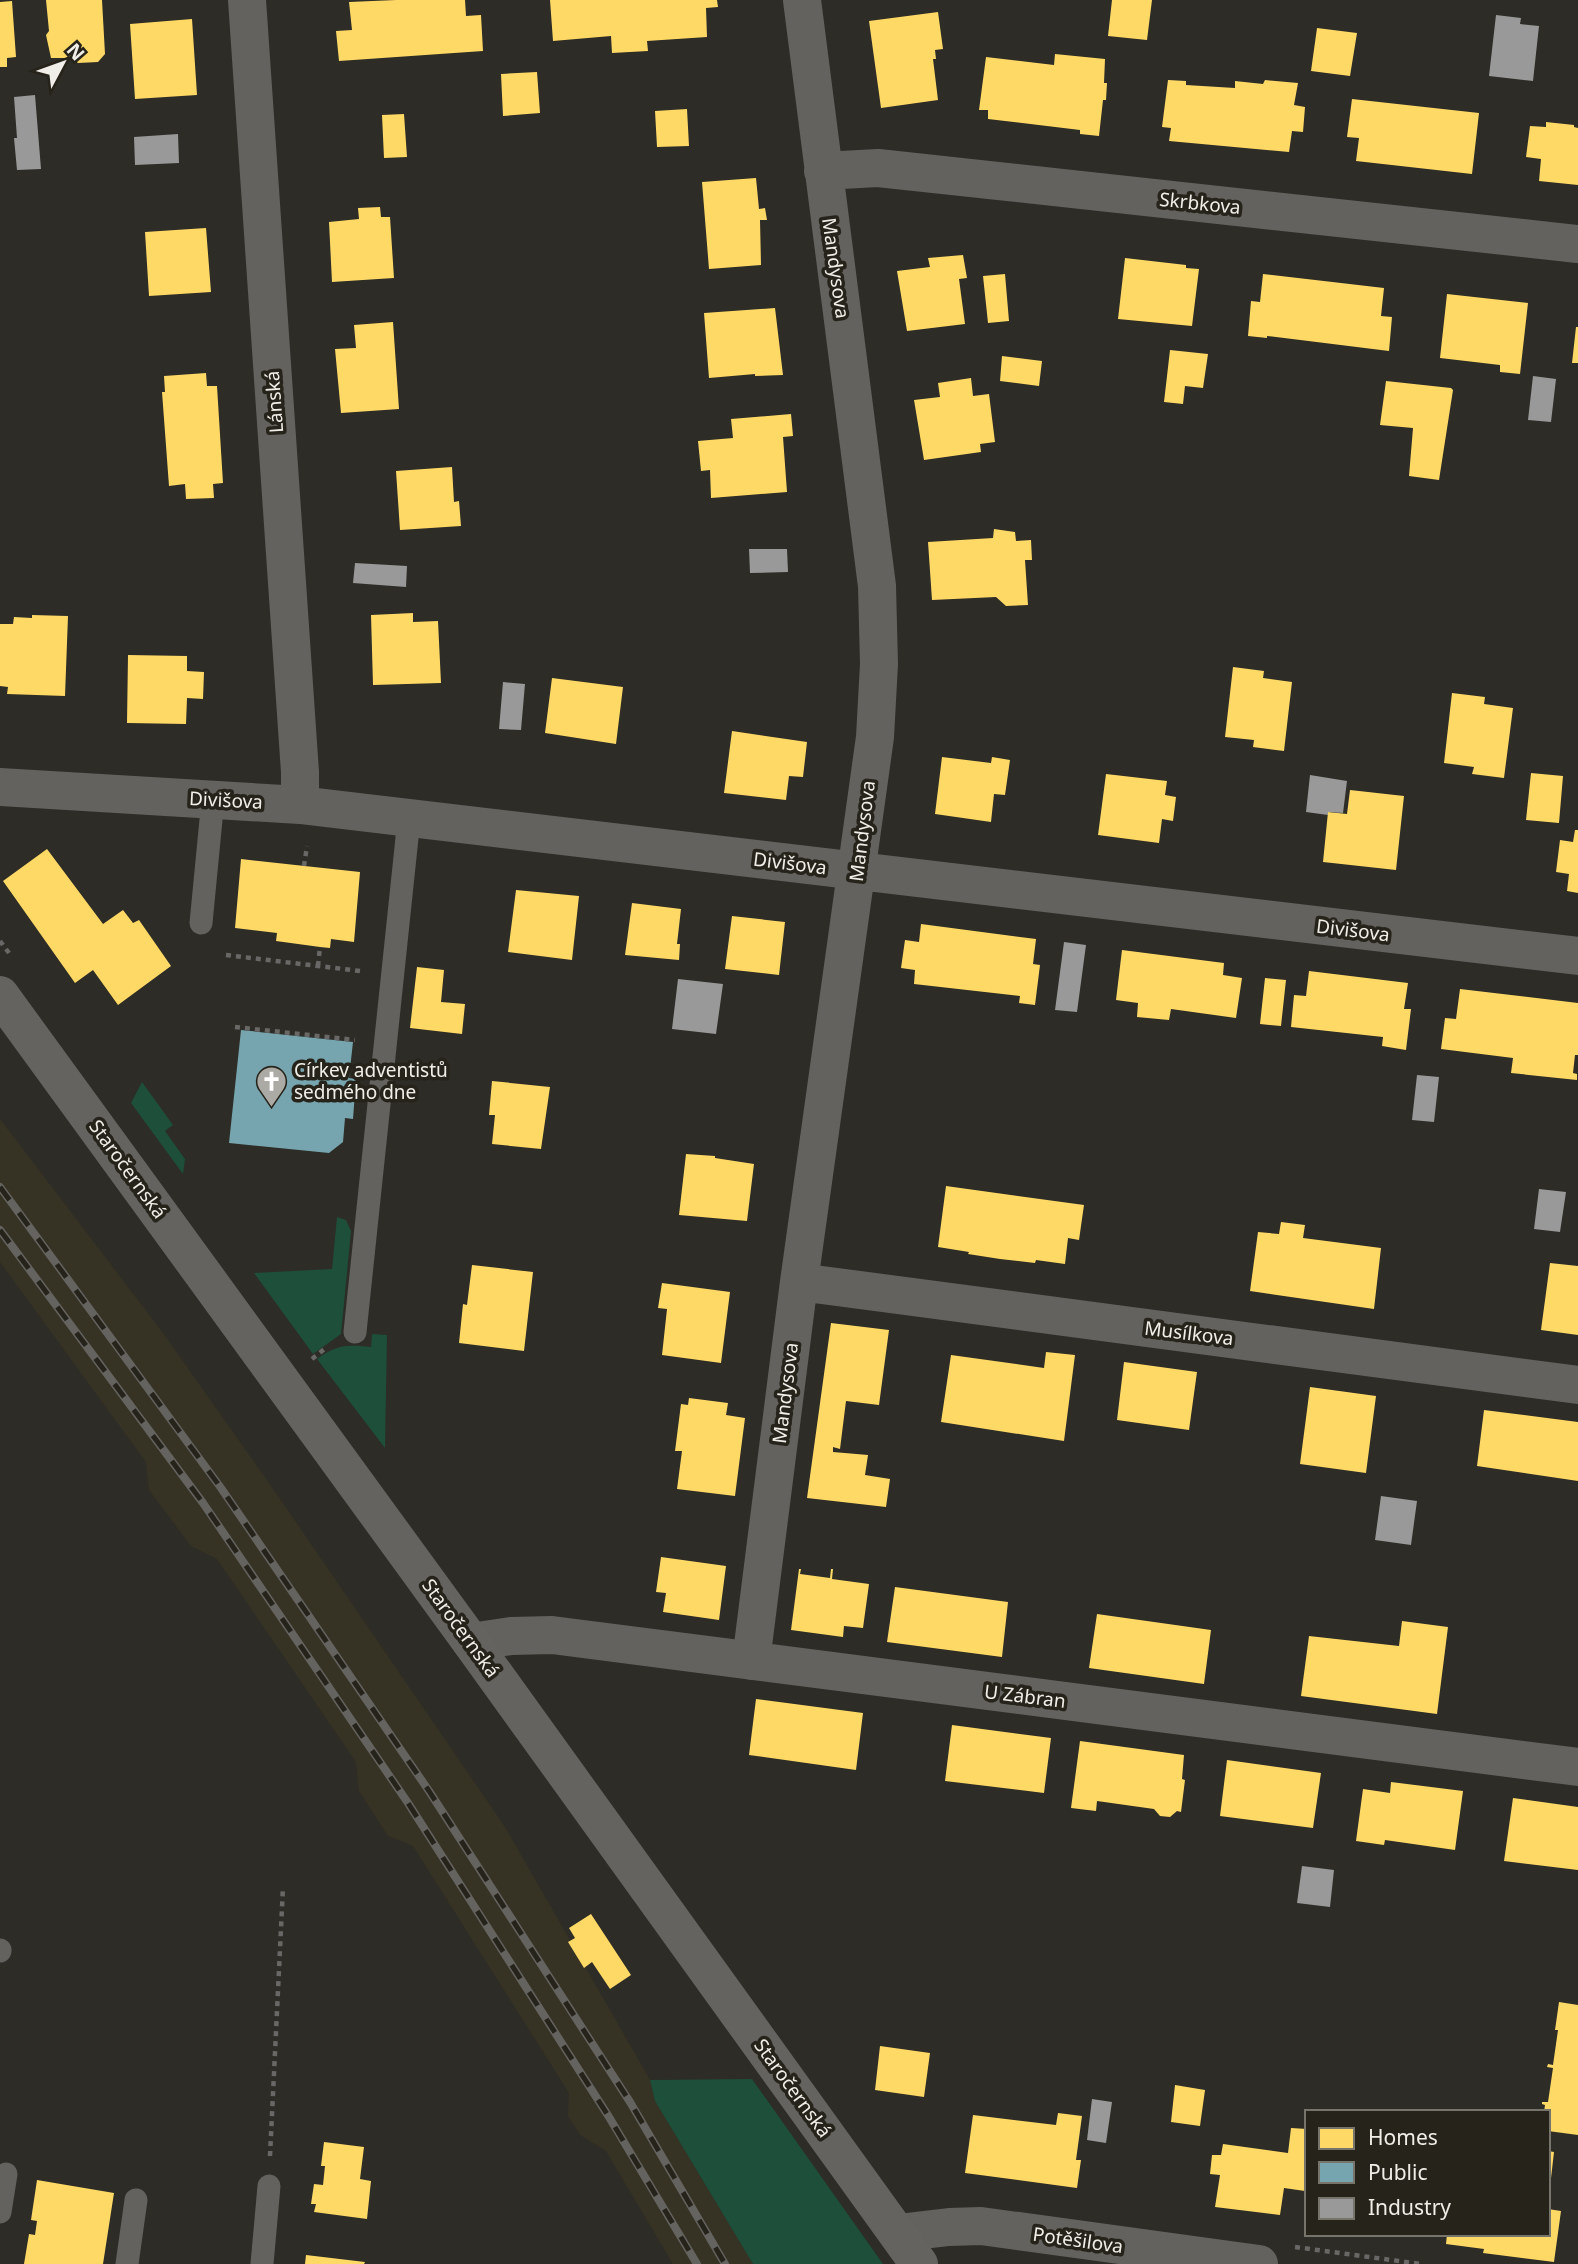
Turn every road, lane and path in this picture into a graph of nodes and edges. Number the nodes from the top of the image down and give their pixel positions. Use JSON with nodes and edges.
{"nodes":[{"id":1,"x":247,"y":0,"type":"edge"},
{"id":2,"x":802,"y":0,"type":"edge"},
{"id":3,"x":823,"y":171,"type":"junction"},
{"id":4,"x":1578,"y":244,"type":"edge"},
{"id":5,"x":0,"y":787,"type":"edge"},
{"id":6,"x":213,"y":799,"type":"junction"},
{"id":7,"x":304,"y":819,"type":"junction"},
{"id":8,"x":409,"y":819,"type":"junction"},
{"id":9,"x":304,"y":866,"type":"dead end"},
{"id":10,"x":857,"y":872,"type":"junction"},
{"id":11,"x":201,"y":923,"type":"dead end"},
{"id":12,"x":320,"y":947,"type":"dead end"},
{"id":13,"x":226,"y":955,"type":"dead end"},
{"id":14,"x":1578,"y":956,"type":"edge"},
{"id":15,"x":318,"y":966,"type":"junction"},
{"id":16,"x":393,"y":975,"type":"junction"},
{"id":17,"x":0,"y":995,"type":"edge"},
{"id":18,"x":235,"y":1027,"type":"dead end"},
{"id":19,"x":354,"y":1052,"type":"dead end"},
{"id":20,"x":799,"y":1282,"type":"junction"},
{"id":21,"x":355,"y":1332,"type":"dead end"},
{"id":22,"x":1578,"y":1385,"type":"edge"},
{"id":23,"x":471,"y":1642,"type":"junction"},
{"id":24,"x":751,"y":1661,"type":"junction"},
{"id":25,"x":1578,"y":1767,"type":"edge"},
{"id":26,"x":283,"y":1887,"type":"dead end"},
{"id":27,"x":6,"y":2174,"type":"dead end"},
{"id":28,"x":269,"y":2186,"type":"joint"},
{"id":29,"x":136,"y":2200,"type":"dead end"},
{"id":30,"x":0,"y":2212,"type":"edge"},
{"id":31,"x":898,"y":2233,"type":"junction"},
{"id":32,"x":127,"y":2264,"type":"edge"},
{"id":33,"x":262,"y":2264,"type":"edge"},
{"id":34,"x":919,"y":2264,"type":"edge"},
{"id":35,"x":1259,"y":2264,"type":"edge"}],
"edges":[{"from":1,"to":7,"type":"street","name":"Lánská"},
{"from":2,"to":3,"type":"street","name":"Mandysova"},
{"from":3,"to":4,"type":"street","name":"Skrbkova"},
{"from":3,"to":10,"type":"street","name":"Mandysova"},
{"from":5,"to":6,"type":"street","name":"Divišova"},
{"from":6,"to":7,"type":"street","name":"Divišova"},
{"from":6,"to":11,"type":"lane"},
{"from":7,"to":8,"type":"street","name":"Divišova"},
{"from":7,"to":9,"type":"path"},
{"from":8,"to":10,"type":"street","name":"Divišova"},
{"from":8,"to":16,"type":"lane"},
{"from":10,"to":14,"type":"street","name":"Divišova"},
{"from":10,"to":20,"type":"street","name":"Mandysova"},
{"from":12,"to":15,"type":"path"},
{"from":13,"to":15,"type":"path"},
{"from":15,"to":16,"type":"path"},
{"from":16,"to":21,"type":"lane"},
{"from":17,"to":23,"type":"main road","name":"Staročernská"},
{"from":18,"to":19,"type":"path"},
{"from":20,"to":22,"type":"street","name":"Musílkova"},
{"from":20,"to":24,"type":"street","name":"Mandysova"},
{"from":23,"to":24,"type":"street","name":"U Zábran"},
{"from":23,"to":31,"type":"main road","name":"Staročernská"},
{"from":24,"to":25,"type":"street","name":"U Zábran"},
{"from":26,"to":28,"type":"path"},
{"from":27,"to":30,"type":"lane"},
{"from":28,"to":33,"type":"lane"},
{"from":29,"to":32,"type":"lane"},
{"from":31,"to":34,"type":"main road","name":"Staročernská"},
{"from":31,"to":35,"type":"street","name":"Potěšilova"}]}
